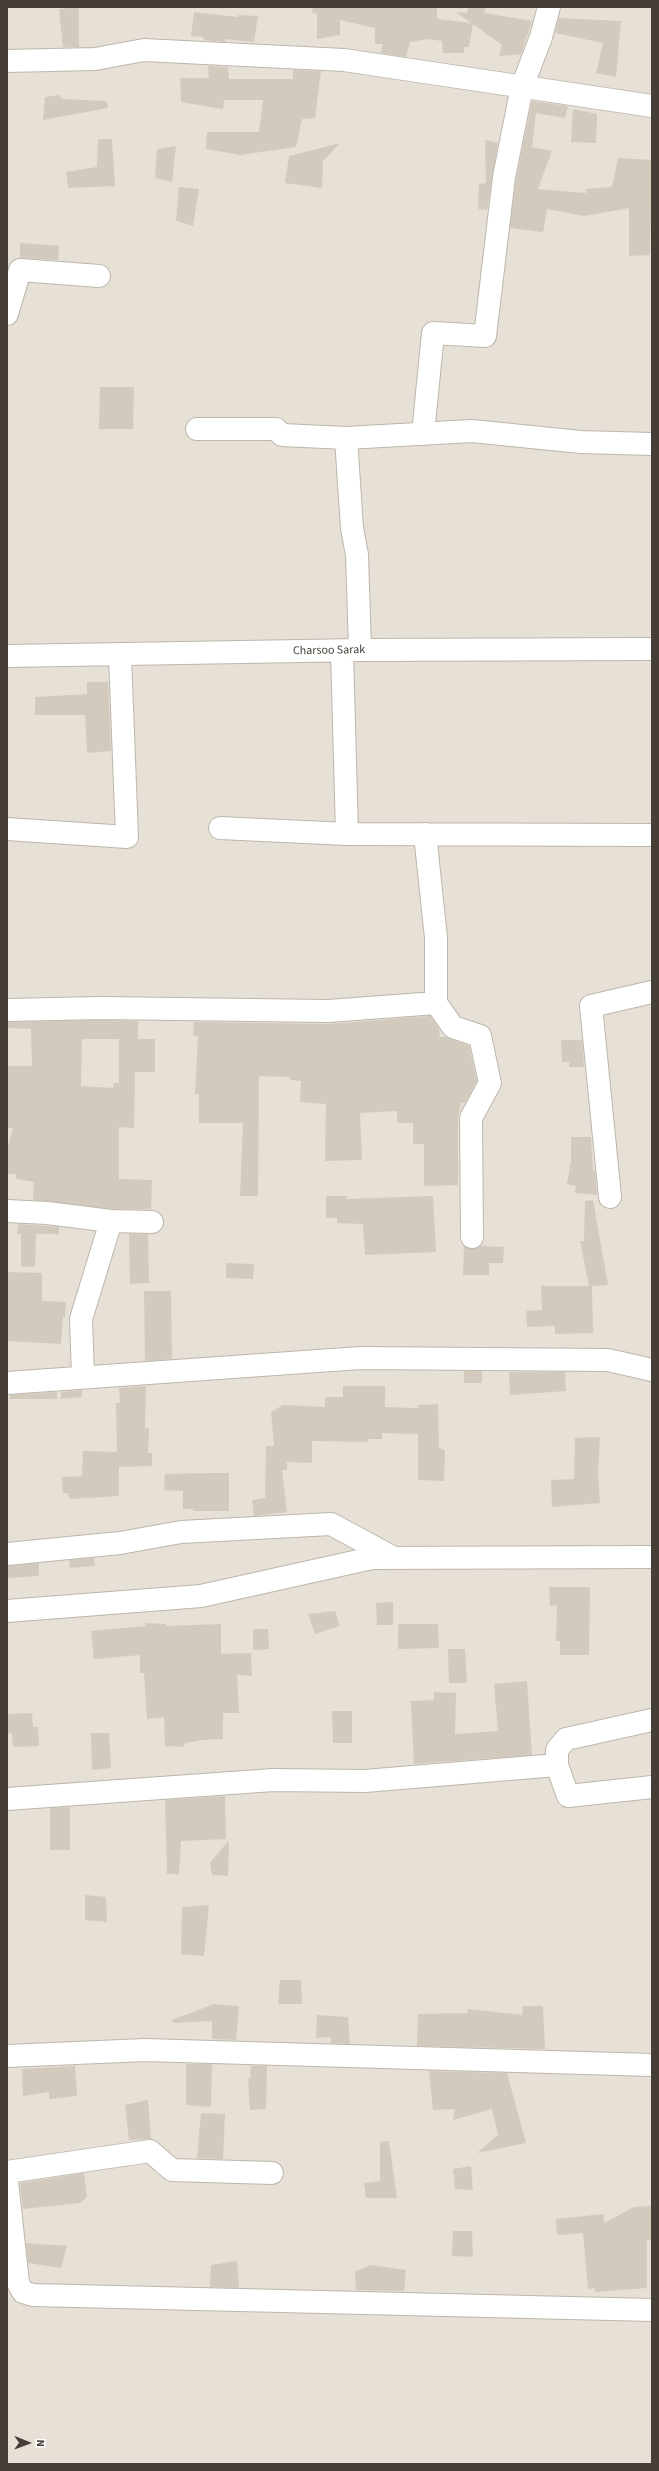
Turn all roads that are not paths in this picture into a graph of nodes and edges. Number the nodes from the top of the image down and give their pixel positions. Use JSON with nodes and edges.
{"nodes":[{"id":1,"x":549,"y":7,"type":"edge"},
{"id":2,"x":7,"y":61,"type":"edge"},
{"id":3,"x":522,"y":86,"type":"junction"},
{"id":4,"x":652,"y":106,"type":"edge"},
{"id":5,"x":99,"y":276,"type":"dead end"},
{"id":6,"x":7,"y":314,"type":"edge"},
{"id":7,"x":197,"y":429,"type":"dead end"},
{"id":8,"x":423,"y":434,"type":"junction"},
{"id":9,"x":346,"y":438,"type":"junction"},
{"id":10,"x":652,"y":444,"type":"edge"},
{"id":11,"x":652,"y":649,"type":"edge"},
{"id":12,"x":351,"y":651,"type":"junction"},
{"id":13,"x":7,"y":656,"type":"edge"},
{"id":14,"x":120,"y":656,"type":"junction"},
{"id":15,"x":220,"y":828,"type":"dead end"},
{"id":16,"x":7,"y":829,"type":"edge"},
{"id":17,"x":347,"y":834,"type":"junction"},
{"id":18,"x":425,"y":834,"type":"junction"},
{"id":19,"x":652,"y":835,"type":"edge"},
{"id":20,"x":652,"y":992,"type":"edge"},
{"id":21,"x":436,"y":1003,"type":"junction"},
{"id":22,"x":7,"y":1010,"type":"edge"},
{"id":23,"x":610,"y":1197,"type":"dead end"},
{"id":24,"x":7,"y":1211,"type":"edge"},
{"id":25,"x":111,"y":1221,"type":"junction"},
{"id":26,"x":152,"y":1222,"type":"dead end"},
{"id":27,"x":472,"y":1237,"type":"dead end"},
{"id":28,"x":652,"y":1370,"type":"edge"},
{"id":29,"x":83,"y":1376,"type":"junction"},
{"id":30,"x":7,"y":1383,"type":"edge"},
{"id":31,"x":7,"y":1554,"type":"edge"},
{"id":32,"x":652,"y":1557,"type":"edge"},
{"id":33,"x":393,"y":1558,"type":"junction"},
{"id":34,"x":7,"y":1611,"type":"edge"},
{"id":35,"x":652,"y":1720,"type":"edge"},
{"id":36,"x":558,"y":1765,"type":"junction"},
{"id":37,"x":652,"y":1787,"type":"edge"},
{"id":38,"x":7,"y":1800,"type":"edge"},
{"id":39,"x":7,"y":2056,"type":"edge"},
{"id":40,"x":652,"y":2065,"type":"edge"},
{"id":41,"x":7,"y":2172,"type":"edge"},
{"id":42,"x":272,"y":2173,"type":"dead end"},
{"id":43,"x":7,"y":2181,"type":"edge"},
{"id":44,"x":652,"y":2310,"type":"edge"}],
"edges":[{"from":1,"to":3,"type":"street"},
{"from":2,"to":3,"type":"street"},
{"from":3,"to":4,"type":"street"},
{"from":3,"to":8,"type":"street"},
{"from":5,"to":6,"type":"street"},
{"from":7,"to":9,"type":"street"},
{"from":8,"to":9,"type":"street"},
{"from":8,"to":10,"type":"street"},
{"from":9,"to":12,"type":"street"},
{"from":11,"to":12,"type":"street","name":"Charsoo Sarak"},
{"from":12,"to":14,"type":"street","name":"Charsoo Sarak"},
{"from":12,"to":17,"type":"street"},
{"from":13,"to":14,"type":"street","name":"Charsoo Sarak"},
{"from":14,"to":16,"type":"street"},
{"from":15,"to":17,"type":"street"},
{"from":17,"to":18,"type":"street"},
{"from":18,"to":19,"type":"street"},
{"from":18,"to":21,"type":"street"},
{"from":20,"to":23,"type":"street"},
{"from":21,"to":22,"type":"street"},
{"from":21,"to":27,"type":"street"},
{"from":24,"to":25,"type":"street"},
{"from":25,"to":26,"type":"street"},
{"from":25,"to":29,"type":"street"},
{"from":28,"to":29,"type":"street"},
{"from":29,"to":30,"type":"street"},
{"from":31,"to":33,"type":"street"},
{"from":32,"to":33,"type":"street"},
{"from":33,"to":34,"type":"street"},
{"from":35,"to":36,"type":"street"},
{"from":36,"to":37,"type":"street"},
{"from":36,"to":38,"type":"street"},
{"from":39,"to":40,"type":"street"},
{"from":41,"to":42,"type":"street"},
{"from":43,"to":44,"type":"street"}]}
